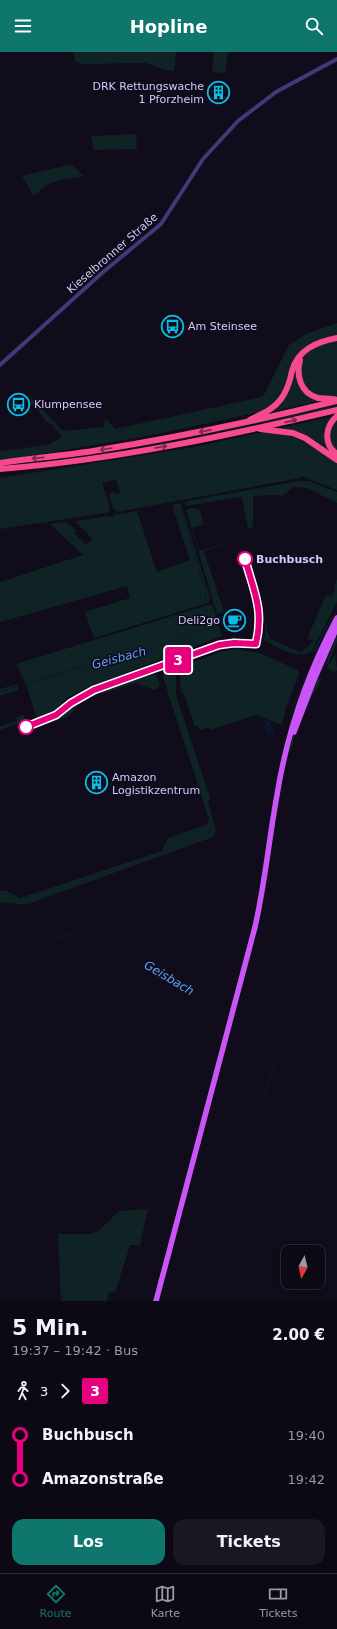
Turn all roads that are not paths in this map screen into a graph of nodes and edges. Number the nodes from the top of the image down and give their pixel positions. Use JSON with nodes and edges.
{"nodes":[{"id":1,"x":337,"y":59,"type":"edge"},
{"id":2,"x":337,"y":338,"type":"edge"},
{"id":3,"x":301,"y":354,"type":"junction"},
{"id":4,"x":0,"y":365,"type":"edge"},
{"id":5,"x":337,"y":400,"type":"edge"},
{"id":6,"x":337,"y":410,"type":"edge"},
{"id":7,"x":337,"y":416,"type":"edge"},
{"id":8,"x":243,"y":424,"type":"junction"},
{"id":9,"x":252,"y":429,"type":"junction"},
{"id":10,"x":337,"y":454,"type":"edge"},
{"id":11,"x":337,"y":460,"type":"edge"},
{"id":12,"x":0,"y":463,"type":"edge"},
{"id":13,"x":0,"y":469,"type":"edge"},
{"id":14,"x":337,"y":618,"type":"edge"},
{"id":15,"x":337,"y":628,"type":"edge"},
{"id":16,"x":289,"y":743,"type":"junction"},
{"id":17,"x":156,"y":1301,"type":"edge"}],
"edges":[{"from":1,"to":4,"type":"street","name":"Kieselbronner Straße"},
{"from":2,"to":3,"type":"highway"},
{"from":3,"to":5,"type":"highway"},
{"from":3,"to":8,"type":"highway"},
{"from":5,"to":8,"type":"highway"},
{"from":9,"to":6,"type":"highway","one_way":true},
{"from":7,"to":10,"type":"highway"},
{"from":8,"to":12,"type":"highway","one_way":true},
{"from":9,"to":11,"type":"highway"},
{"from":13,"to":9,"type":"highway","one_way":true},
{"from":14,"to":16,"type":"main road"},
{"from":15,"to":16,"type":"main road"},
{"from":16,"to":17,"type":"main road"}]}
